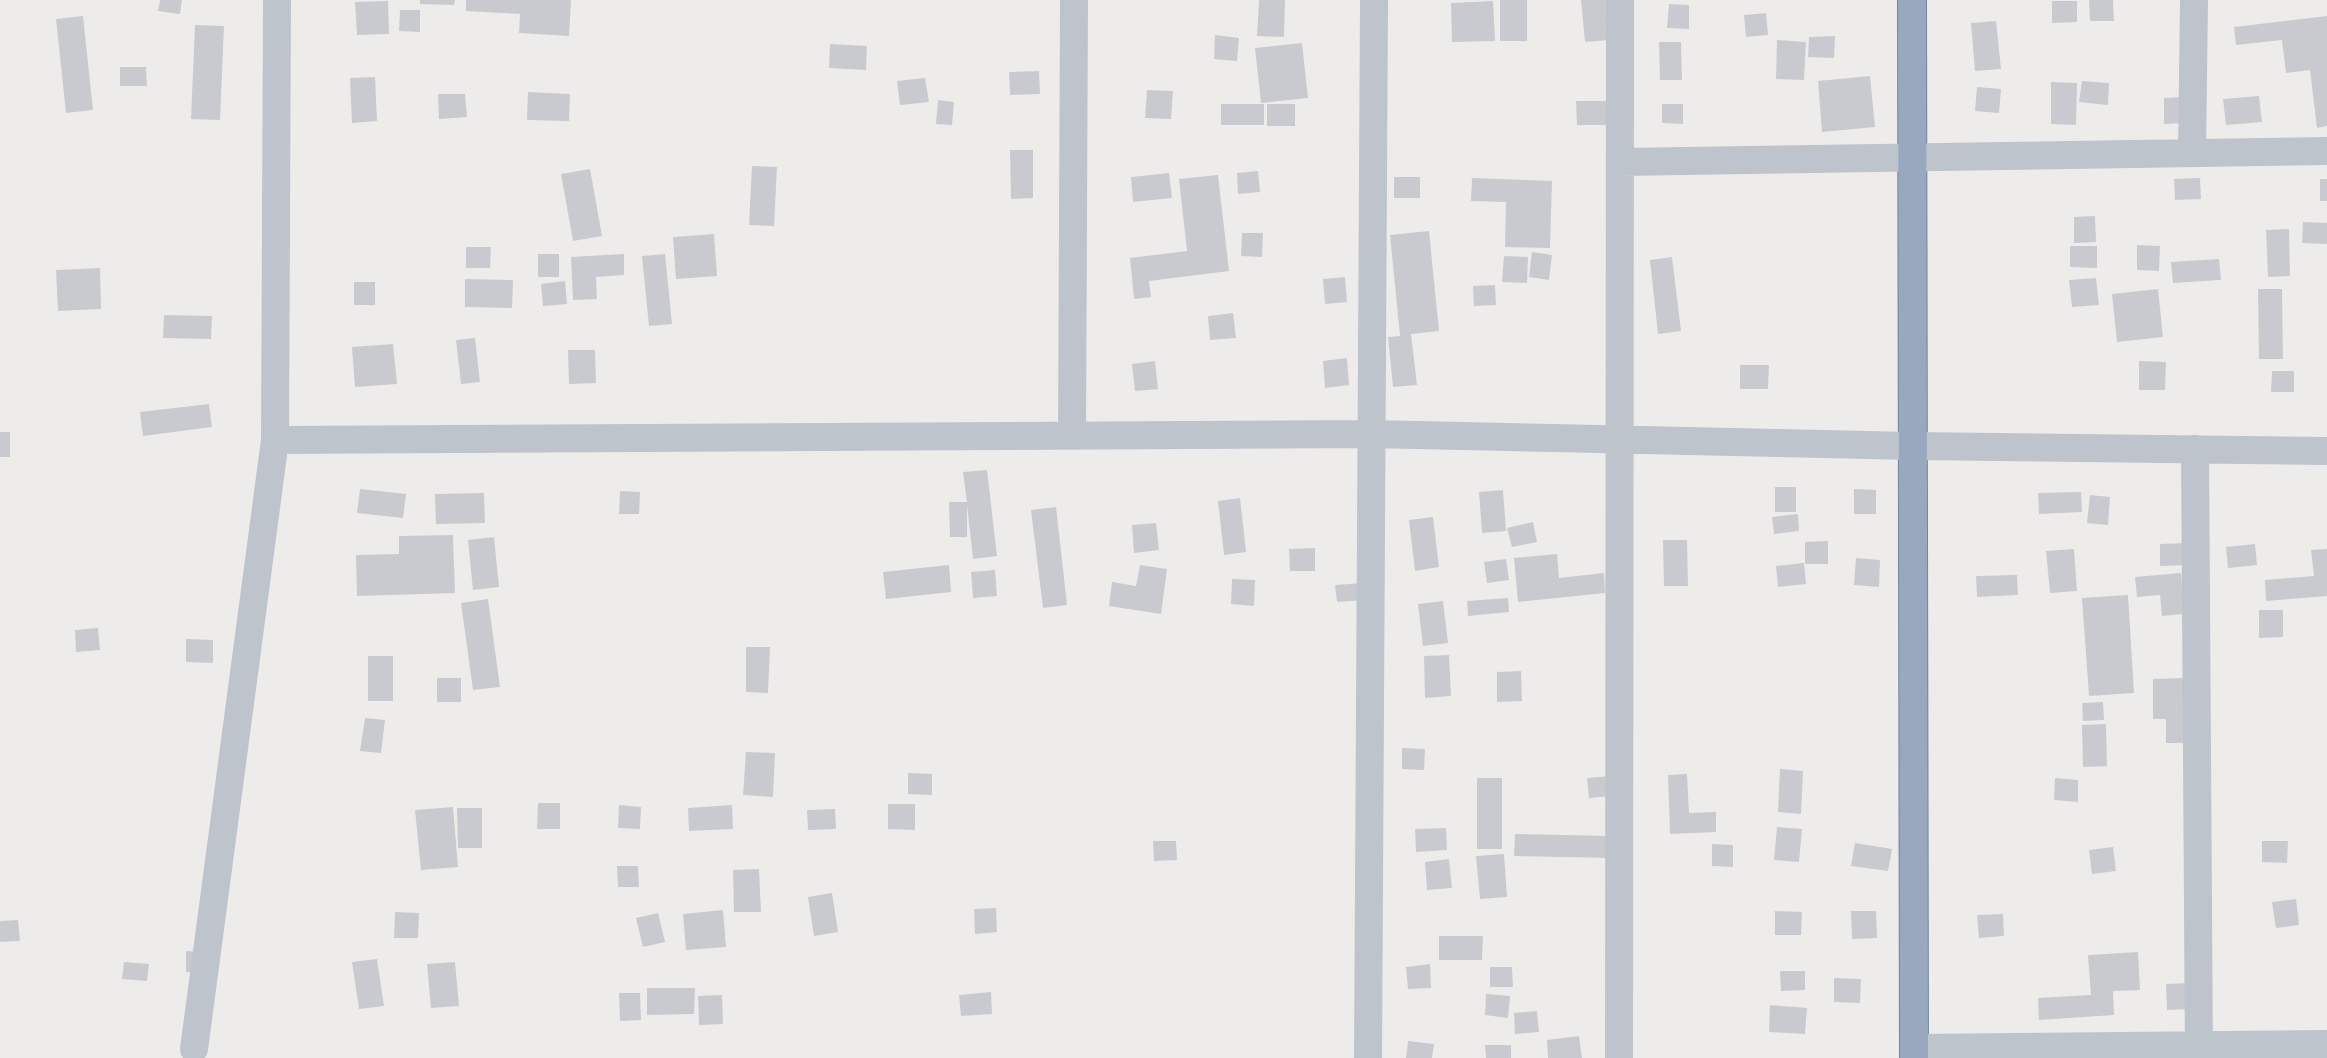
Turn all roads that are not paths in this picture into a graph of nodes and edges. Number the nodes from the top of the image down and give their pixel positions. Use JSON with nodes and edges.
{"nodes":[{"id":1,"x":277,"y":0,"type":"edge"},
{"id":2,"x":1074,"y":0,"type":"edge"},
{"id":3,"x":1374,"y":0,"type":"edge"},
{"id":4,"x":1620,"y":0,"type":"edge"},
{"id":5,"x":1912,"y":0,"type":"edge"},
{"id":6,"x":2194,"y":0,"type":"edge"},
{"id":7,"x":2327,"y":151,"type":"edge"},
{"id":8,"x":2192,"y":153,"type":"junction"},
{"id":9,"x":1912,"y":156,"type":"junction"},
{"id":10,"x":1620,"y":162,"type":"junction"},
{"id":11,"x":1372,"y":434,"type":"junction"},
{"id":12,"x":1072,"y":436,"type":"junction"},
{"id":13,"x":275,"y":440,"type":"junction"},
{"id":14,"x":1619,"y":440,"type":"junction"},
{"id":15,"x":1913,"y":446,"type":"junction"},
{"id":16,"x":2195,"y":449,"type":"junction"},
{"id":17,"x":2327,"y":451,"type":"edge"},
{"id":18,"x":2327,"y":1044,"type":"edge"},
{"id":19,"x":194,"y":1049,"type":"dead end"},
{"id":20,"x":2199,"y":1052,"type":"edge"},
{"id":21,"x":1914,"y":1053,"type":"edge"},
{"id":22,"x":1368,"y":1058,"type":"edge"},
{"id":23,"x":1619,"y":1058,"type":"edge"}],
"edges":[{"from":1,"to":13,"type":"street"},
{"from":2,"to":12,"type":"street"},
{"from":3,"to":11,"type":"street"},
{"from":4,"to":10,"type":"street"},
{"from":5,"to":9,"type":"highway"},
{"from":6,"to":8,"type":"street"},
{"from":7,"to":8,"type":"street"},
{"from":8,"to":9,"type":"street"},
{"from":9,"to":10,"type":"street"},
{"from":9,"to":15,"type":"highway"},
{"from":10,"to":14,"type":"street"},
{"from":11,"to":12,"type":"street"},
{"from":11,"to":14,"type":"street"},
{"from":11,"to":22,"type":"street"},
{"from":12,"to":13,"type":"street"},
{"from":13,"to":19,"type":"street"},
{"from":14,"to":15,"type":"street"},
{"from":14,"to":23,"type":"street"},
{"from":15,"to":16,"type":"street"},
{"from":15,"to":21,"type":"highway"},
{"from":16,"to":17,"type":"street"},
{"from":16,"to":20,"type":"street"},
{"from":18,"to":20,"type":"street"},
{"from":20,"to":21,"type":"street"}]}
